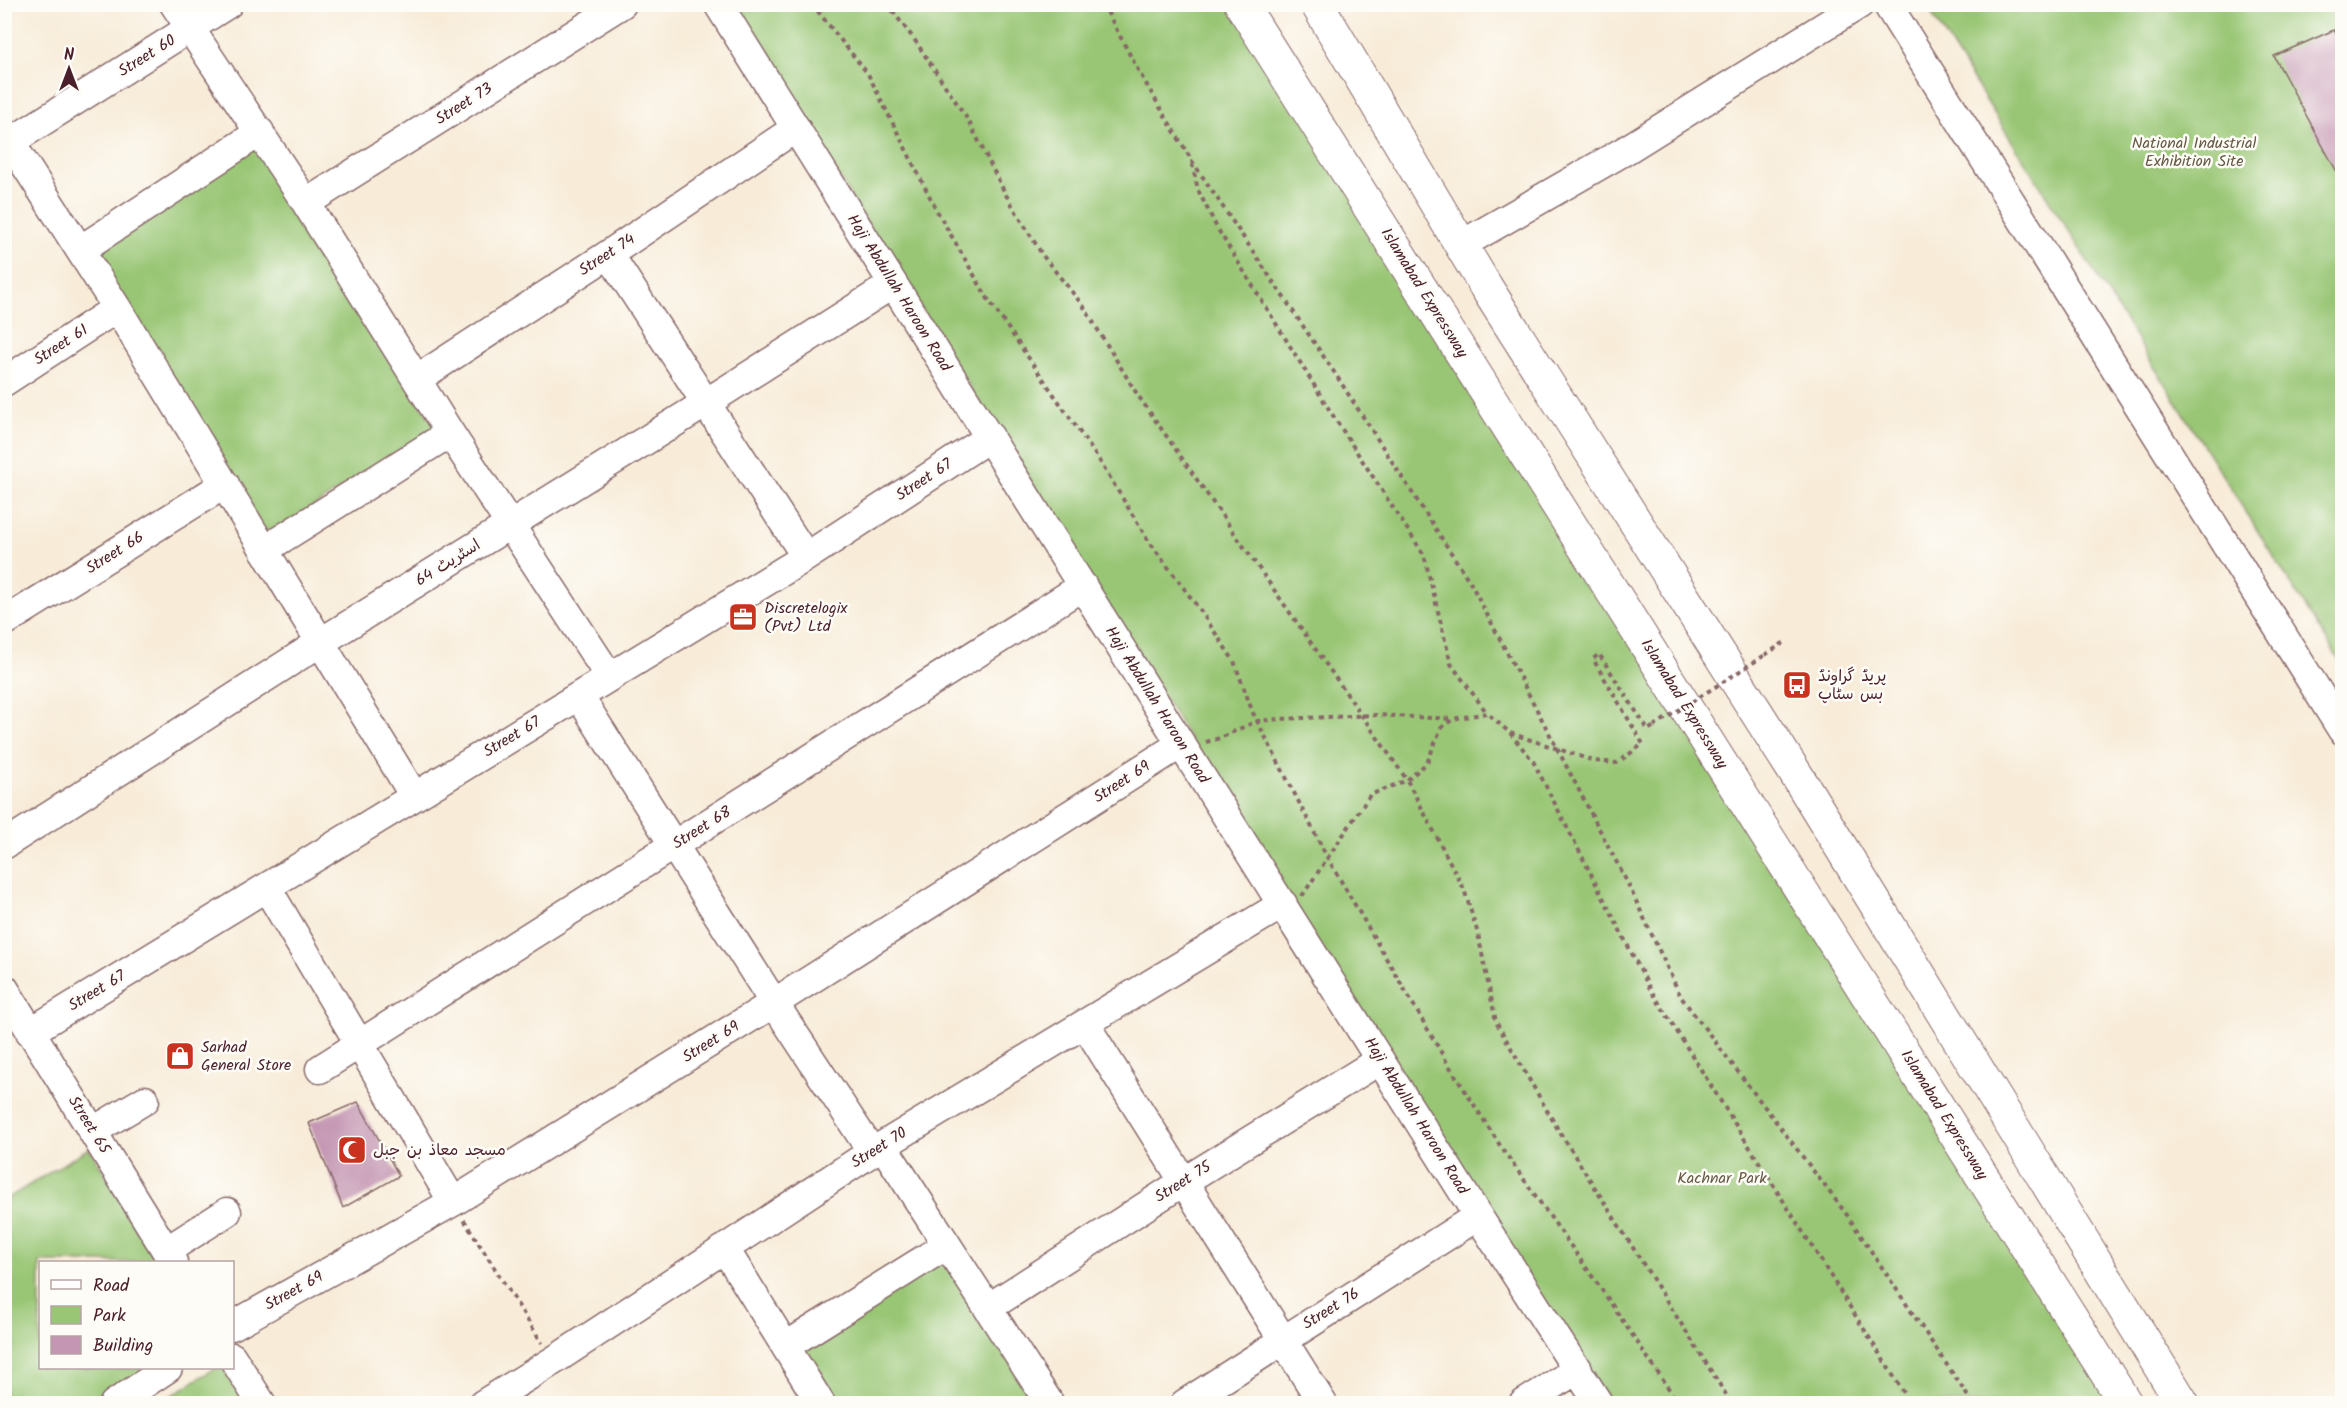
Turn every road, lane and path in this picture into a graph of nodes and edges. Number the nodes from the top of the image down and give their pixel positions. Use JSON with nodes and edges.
{"nodes":[{"id":1,"x":174,"y":4,"type":"edge"},
{"id":2,"x":228,"y":4,"type":"edge"},
{"id":3,"x":622,"y":4,"type":"edge"},
{"id":4,"x":718,"y":4,"type":"edge"},
{"id":5,"x":812,"y":4,"type":"edge"},
{"id":6,"x":887,"y":4,"type":"edge"},
{"id":7,"x":1103,"y":4,"type":"edge"},
{"id":8,"x":1241,"y":4,"type":"edge"},
{"id":9,"x":1317,"y":4,"type":"edge"},
{"id":10,"x":1860,"y":4,"type":"edge"},
{"id":11,"x":1887,"y":4,"type":"edge"},
{"id":12,"x":190,"y":29,"type":"junction"},
{"id":13,"x":796,"y":128,"type":"junction"},
{"id":14,"x":260,"y":132,"type":"junction"},
{"id":15,"x":7,"y":140,"type":"edge"},
{"id":16,"x":1192,"y":161,"type":"junction"},
{"id":17,"x":306,"y":202,"type":"junction"},
{"id":18,"x":1461,"y":244,"type":"junction"},
{"id":19,"x":80,"y":250,"type":"junction"},
{"id":20,"x":609,"y":254,"type":"junction"},
{"id":21,"x":893,"y":284,"type":"junction"},
{"id":22,"x":117,"y":308,"type":"junction"},
{"id":23,"x":417,"y":379,"type":"junction"},
{"id":24,"x":4,"y":382,"type":"edge"},
{"id":25,"x":706,"y":403,"type":"junction"},
{"id":26,"x":450,"y":433,"type":"junction"},
{"id":27,"x":990,"y":437,"type":"junction"},
{"id":28,"x":225,"y":484,"type":"junction"},
{"id":29,"x":510,"y":525,"type":"junction"},
{"id":30,"x":264,"y":550,"type":"junction"},
{"id":31,"x":806,"y":557,"type":"junction"},
{"id":32,"x":1083,"y":586,"type":"junction"},
{"id":33,"x":4,"y":622,"type":"edge"},
{"id":34,"x":321,"y":642,"type":"junction"},
{"id":35,"x":1785,"y":642,"type":"dead end"},
{"id":36,"x":609,"y":676,"type":"junction"},
{"id":37,"x":579,"y":696,"type":"junction"},
{"id":38,"x":1487,"y":713,"type":"junction"},
{"id":39,"x":1362,"y":716,"type":"junction"},
{"id":40,"x":1453,"y":719,"type":"junction"},
{"id":41,"x":1257,"y":721,"type":"junction"},
{"id":42,"x":2343,"y":730,"type":"edge"},
{"id":43,"x":1510,"y":733,"type":"junction"},
{"id":44,"x":1183,"y":747,"type":"junction"},
{"id":45,"x":1558,"y":748,"type":"junction"},
{"id":46,"x":1407,"y":780,"type":"junction"},
{"id":47,"x":414,"y":796,"type":"junction"},
{"id":48,"x":4,"y":844,"type":"edge"},
{"id":49,"x":675,"y":846,"type":"junction"},
{"id":50,"x":1327,"y":857,"type":"junction"},
{"id":51,"x":267,"y":888,"type":"junction"},
{"id":52,"x":1283,"y":904,"type":"junction"},
{"id":53,"x":4,"y":988,"type":"edge"},
{"id":54,"x":774,"y":1004,"type":"junction"},
{"id":55,"x":1085,"y":1024,"type":"junction"},
{"id":56,"x":30,"y":1032,"type":"junction"},
{"id":57,"x":360,"y":1044,"type":"junction"},
{"id":58,"x":1380,"y":1060,"type":"junction"},
{"id":59,"x":320,"y":1070,"type":"dead end"},
{"id":60,"x":146,"y":1100,"type":"dead end"},
{"id":61,"x":93,"y":1131,"type":"junction"},
{"id":62,"x":877,"y":1149,"type":"junction"},
{"id":63,"x":1183,"y":1182,"type":"junction"},
{"id":64,"x":453,"y":1202,"type":"junction"},
{"id":65,"x":227,"y":1212,"type":"dead end"},
{"id":66,"x":1478,"y":1216,"type":"junction"},
{"id":67,"x":947,"y":1245,"type":"junction"},
{"id":68,"x":725,"y":1249,"type":"junction"},
{"id":69,"x":170,"y":1257,"type":"edge"},
{"id":70,"x":988,"y":1308,"type":"junction"},
{"id":71,"x":234,"y":1325,"type":"edge"},
{"id":72,"x":1283,"y":1340,"type":"junction"},
{"id":73,"x":786,"y":1346,"type":"junction"},
{"id":74,"x":234,"y":1360,"type":"edge"},
{"id":75,"x":553,"y":1361,"type":"junction"},
{"id":76,"x":166,"y":1369,"type":"edge"},
{"id":77,"x":1578,"y":1369,"type":"junction"},
{"id":78,"x":114,"y":1404,"type":"edge"},
{"id":79,"x":262,"y":1404,"type":"edge"},
{"id":80,"x":483,"y":1404,"type":"edge"},
{"id":81,"x":820,"y":1404,"type":"edge"},
{"id":82,"x":1050,"y":1404,"type":"edge"},
{"id":83,"x":1184,"y":1404,"type":"edge"},
{"id":84,"x":1323,"y":1404,"type":"edge"},
{"id":85,"x":1523,"y":1404,"type":"edge"},
{"id":86,"x":1599,"y":1404,"type":"edge"},
{"id":87,"x":1678,"y":1404,"type":"edge"},
{"id":88,"x":1732,"y":1404,"type":"edge"},
{"id":89,"x":1911,"y":1404,"type":"edge"},
{"id":90,"x":1973,"y":1404,"type":"edge"},
{"id":91,"x":2126,"y":1404,"type":"edge"},
{"id":92,"x":2183,"y":1404,"type":"edge"}],
"edges":[{"from":1,"to":12,"type":"street"},
{"from":2,"to":12,"type":"street","name":"Street 60"},
{"from":3,"to":17,"type":"street","name":"Street 73"},
{"from":4,"to":13,"type":"street","name":"Haji Abdullah Haroon Road"},
{"from":5,"to":41,"type":"path"},
{"from":6,"to":39,"type":"path"},
{"from":7,"to":16,"type":"path"},
{"from":8,"to":91,"type":"highway","name":"Islamabad Expressway"},
{"from":9,"to":18,"type":"highway"},
{"from":10,"to":18,"type":"street"},
{"from":11,"to":42,"type":"street"},
{"from":12,"to":14,"type":"street"},
{"from":12,"to":15,"type":"street","name":"Street 60"},
{"from":13,"to":20,"type":"street","name":"Street 74"},
{"from":13,"to":21,"type":"street","name":"Haji Abdullah Haroon Road"},
{"from":14,"to":17,"type":"street"},
{"from":14,"to":19,"type":"street"},
{"from":15,"to":19,"type":"street"},
{"from":16,"to":38,"type":"path"},
{"from":16,"to":45,"type":"path"},
{"from":17,"to":23,"type":"street"},
{"from":18,"to":92,"type":"highway"},
{"from":19,"to":22,"type":"street"},
{"from":20,"to":23,"type":"street","name":"Street 74"},
{"from":20,"to":25,"type":"street"},
{"from":21,"to":25,"type":"street","name":"اسٹریٹ 64"},
{"from":21,"to":27,"type":"street","name":"Haji Abdullah Haroon Road"},
{"from":22,"to":24,"type":"street","name":"Street 61"},
{"from":22,"to":28,"type":"street"},
{"from":23,"to":26,"type":"street"},
{"from":25,"to":29,"type":"street","name":"اسٹریٹ 64"},
{"from":25,"to":31,"type":"street"},
{"from":26,"to":29,"type":"street"},
{"from":26,"to":30,"type":"street"},
{"from":27,"to":31,"type":"street","name":"Street 67"},
{"from":27,"to":32,"type":"street","name":"Haji Abdullah Haroon Road"},
{"from":28,"to":30,"type":"street"},
{"from":28,"to":33,"type":"street","name":"Street 66"},
{"from":29,"to":34,"type":"street","name":"اسٹریٹ 64"},
{"from":29,"to":36,"type":"street"},
{"from":30,"to":34,"type":"street"},
{"from":31,"to":36,"type":"street","name":"Street 67"},
{"from":32,"to":44,"type":"street","name":"Haji Abdullah Haroon Road"},
{"from":32,"to":49,"type":"street","name":"Street 68"},
{"from":34,"to":47,"type":"street"},
{"from":34,"to":48,"type":"street","name":"اسٹریٹ 64"},
{"from":35,"to":45,"type":"path","bridge":true},
{"from":36,"to":37,"type":"street","name":"Street 67"},
{"from":37,"to":47,"type":"street","name":"Street 67"},
{"from":37,"to":49,"type":"street"},
{"from":38,"to":40,"type":"path"},
{"from":38,"to":43,"type":"path"},
{"from":39,"to":40,"type":"path"},
{"from":39,"to":41,"type":"path"},
{"from":39,"to":46,"type":"path"},
{"from":40,"to":46,"type":"path"},
{"from":41,"to":44,"type":"path"},
{"from":41,"to":50,"type":"path"},
{"from":43,"to":45,"type":"path"},
{"from":43,"to":89,"type":"path"},
{"from":44,"to":52,"type":"street","name":"Haji Abdullah Haroon Road"},
{"from":44,"to":54,"type":"street","name":"Street 69"},
{"from":45,"to":90,"type":"path"},
{"from":46,"to":50,"type":"path"},
{"from":46,"to":88,"type":"path"},
{"from":47,"to":51,"type":"street","name":"Street 67"},
{"from":49,"to":54,"type":"street"},
{"from":49,"to":57,"type":"street","name":"Street 68"},
{"from":50,"to":52,"type":"path"},
{"from":50,"to":87,"type":"path"},
{"from":51,"to":56,"type":"street","name":"Street 67"},
{"from":51,"to":57,"type":"street"},
{"from":52,"to":55,"type":"street","name":"Street 70"},
{"from":52,"to":58,"type":"street","name":"Haji Abdullah Haroon Road"},
{"from":53,"to":56,"type":"street","name":"Street 65"},
{"from":54,"to":62,"type":"street"},
{"from":54,"to":64,"type":"street","name":"Street 69"},
{"from":55,"to":62,"type":"street","name":"Street 70"},
{"from":55,"to":63,"type":"street"},
{"from":56,"to":61,"type":"street","name":"Street 65"},
{"from":57,"to":59,"type":"street","name":"Street 68"},
{"from":57,"to":64,"type":"street"},
{"from":58,"to":63,"type":"street","name":"Street 75"},
{"from":58,"to":66,"type":"street","name":"Haji Abdullah Haroon Road"},
{"from":60,"to":61,"type":"street"},
{"from":61,"to":69,"type":"street","name":"Street 65"},
{"from":62,"to":67,"type":"street"},
{"from":62,"to":68,"type":"street","name":"Street 70"},
{"from":63,"to":70,"type":"street","name":"Street 75"},
{"from":63,"to":72,"type":"street"},
{"from":64,"to":71,"type":"street","name":"Street 69"},
{"from":64,"to":75,"type":"path"},
{"from":65,"to":69,"type":"street"},
{"from":66,"to":72,"type":"street","name":"Street 76"},
{"from":66,"to":77,"type":"street","name":"Haji Abdullah Haroon Road"},
{"from":67,"to":70,"type":"street"},
{"from":67,"to":73,"type":"street"},
{"from":68,"to":73,"type":"street"},
{"from":68,"to":75,"type":"street","name":"Street 70"},
{"from":70,"to":82,"type":"street"},
{"from":72,"to":83,"type":"street","name":"Street 76"},
{"from":72,"to":84,"type":"street"},
{"from":73,"to":81,"type":"street"},
{"from":74,"to":79,"type":"street"},
{"from":75,"to":80,"type":"street","name":"Street 70"},
{"from":76,"to":78,"type":"street"},
{"from":77,"to":85,"type":"street"},
{"from":77,"to":86,"type":"street","name":"Haji Abdullah Haroon Road"}]}
